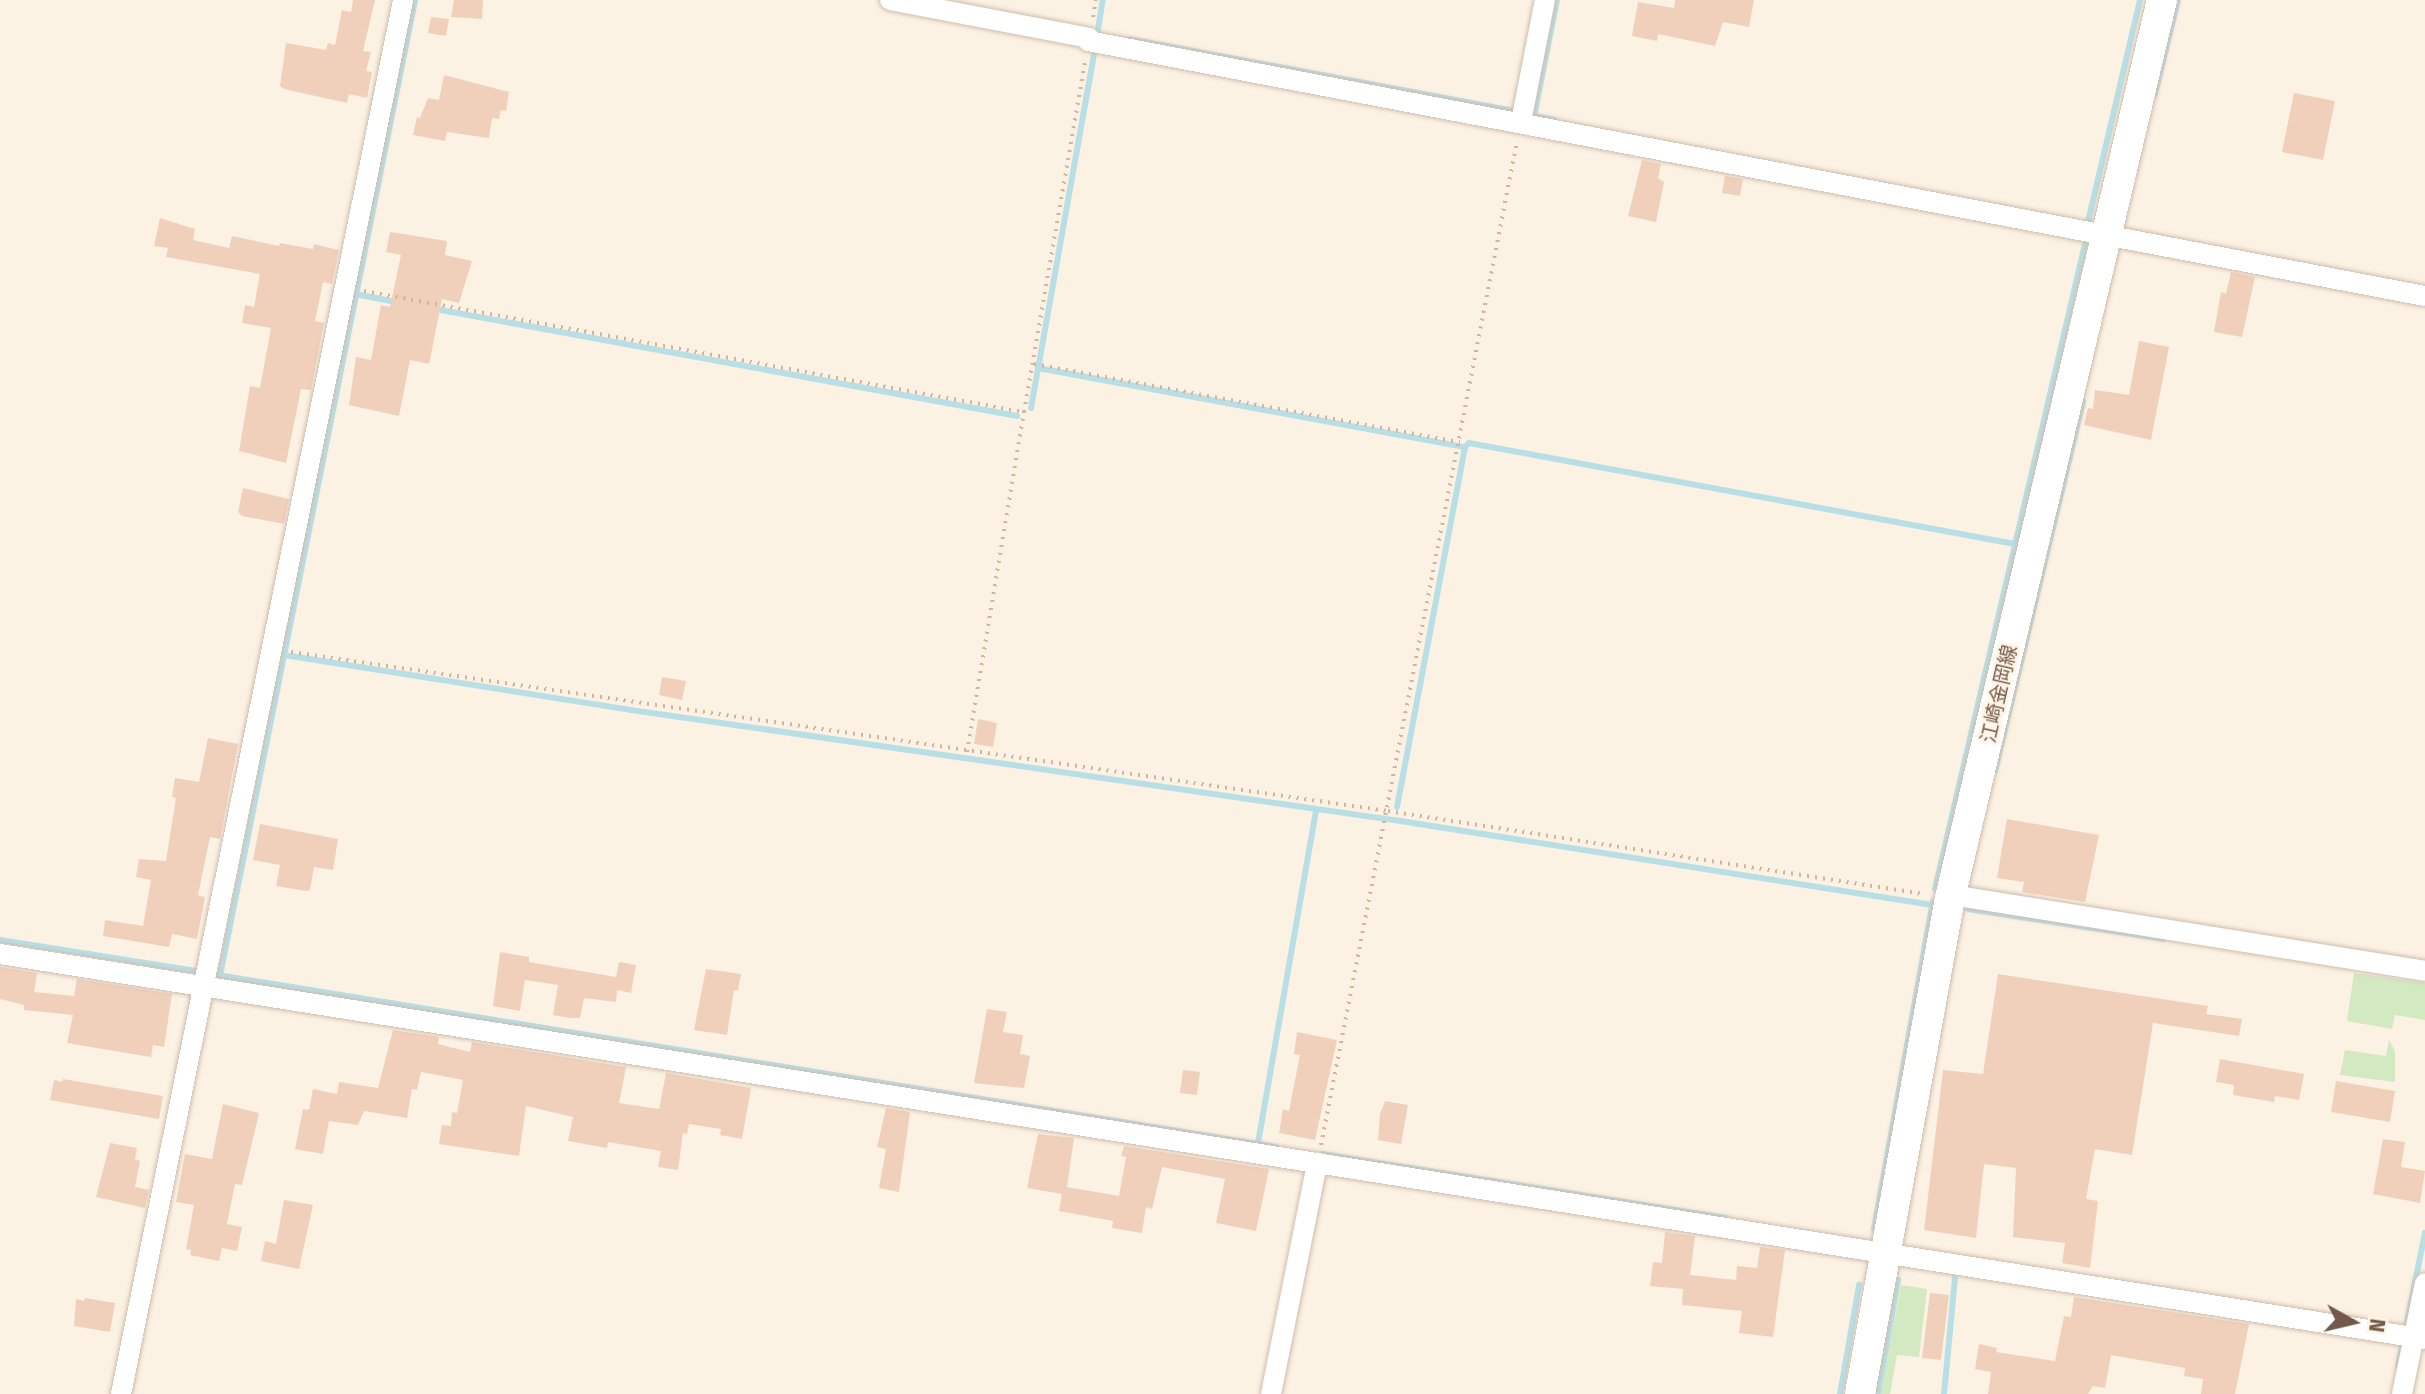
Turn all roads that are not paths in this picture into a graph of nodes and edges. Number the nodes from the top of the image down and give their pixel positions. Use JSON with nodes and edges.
{"nodes":[{"id":1,"x":403,"y":0,"type":"edge"},
{"id":2,"x":890,"y":0,"type":"edge"},
{"id":3,"x":1545,"y":0,"type":"edge"},
{"id":4,"x":2162,"y":0,"type":"edge"},
{"id":5,"x":1521,"y":122,"type":"junction"},
{"id":6,"x":2106,"y":238,"type":"junction"},
{"id":7,"x":2425,"y":296,"type":"edge"},
{"id":8,"x":1951,"y":896,"type":"junction"},
{"id":9,"x":0,"y":954,"type":"edge"},
{"id":10,"x":2425,"y":971,"type":"edge"},
{"id":11,"x":204,"y":988,"type":"junction"},
{"id":12,"x":1318,"y":1156,"type":"junction"},
{"id":13,"x":1886,"y":1253,"type":"junction"},
{"id":14,"x":2425,"y":1283,"type":"edge"},
{"id":15,"x":2419,"y":1339,"type":"edge"},
{"id":16,"x":121,"y":1394,"type":"edge"},
{"id":17,"x":1271,"y":1394,"type":"edge"},
{"id":18,"x":1860,"y":1394,"type":"edge"},
{"id":19,"x":2402,"y":1394,"type":"edge"}],
"edges":[{"from":1,"to":11,"type":"street"},
{"from":2,"to":5,"type":"street"},
{"from":3,"to":5,"type":"street"},
{"from":4,"to":6,"type":"main road","name":"江崎金岡線"},
{"from":5,"to":6,"type":"street"},
{"from":6,"to":7,"type":"street"},
{"from":6,"to":8,"type":"main road","name":"江崎金岡線"},
{"from":8,"to":10,"type":"street"},
{"from":8,"to":13,"type":"main road","name":"江崎金岡線"},
{"from":9,"to":11,"type":"street"},
{"from":11,"to":12,"type":"street"},
{"from":11,"to":16,"type":"street"},
{"from":12,"to":13,"type":"street"},
{"from":12,"to":17,"type":"street"},
{"from":13,"to":15,"type":"street"},
{"from":13,"to":18,"type":"main road","name":"江崎金岡線"},
{"from":14,"to":15,"type":"street"},
{"from":15,"to":19,"type":"street"}]}
